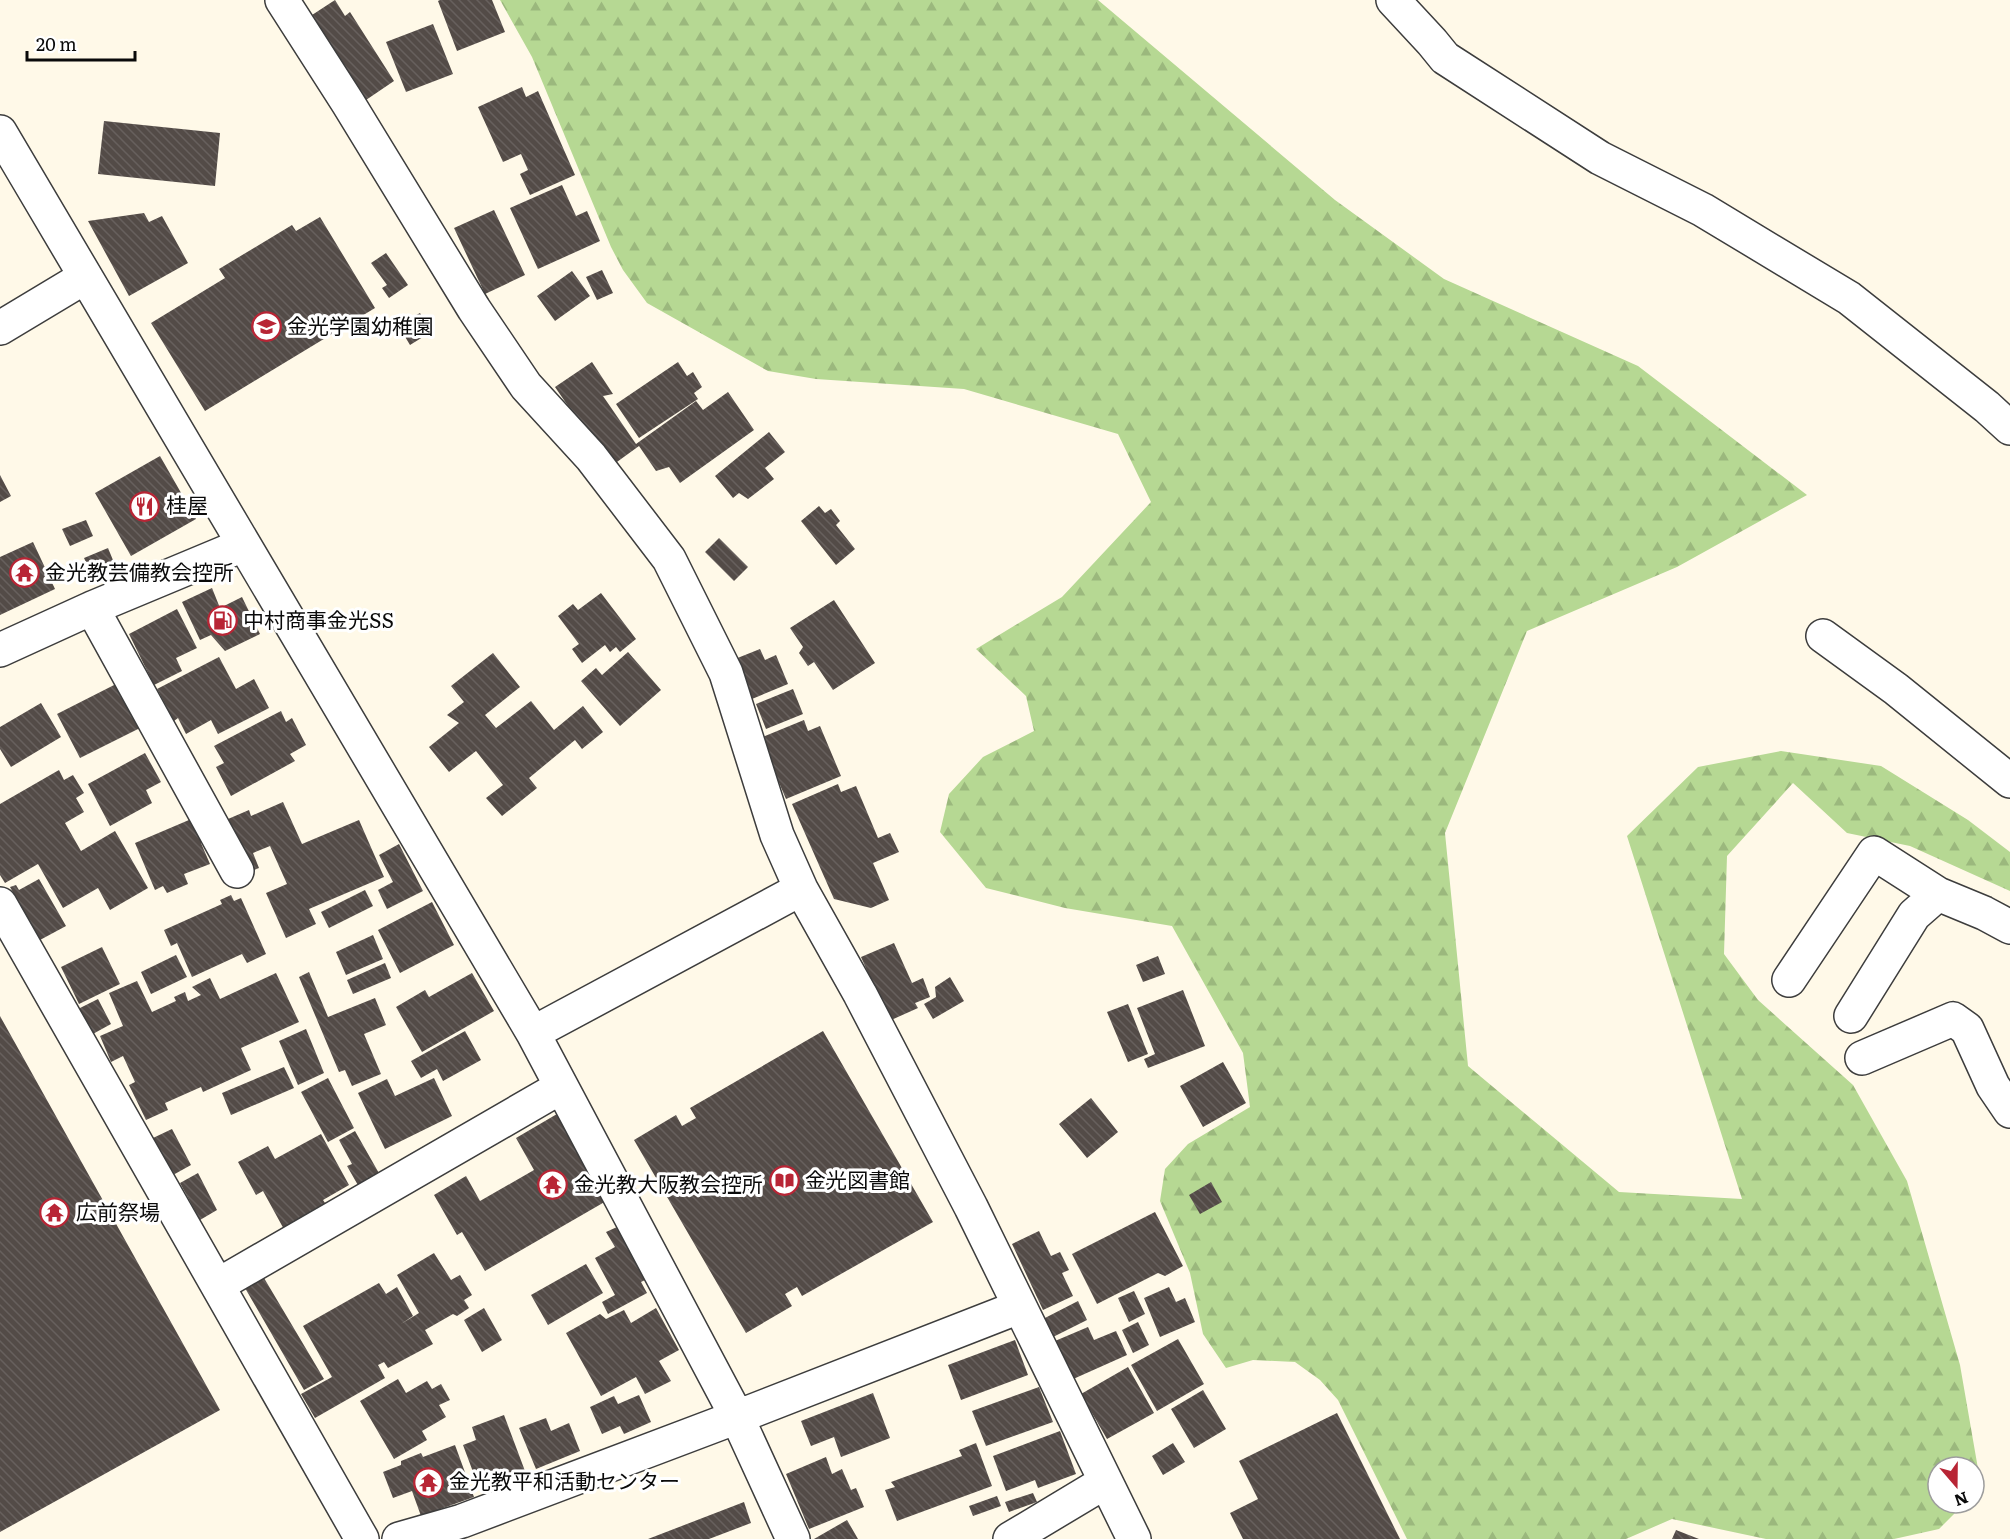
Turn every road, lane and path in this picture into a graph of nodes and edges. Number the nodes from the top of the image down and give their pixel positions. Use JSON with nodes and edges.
{"nodes":[{"id":1,"x":282,"y":0,"type":"edge"},
{"id":2,"x":1393,"y":0,"type":"edge"},
{"id":3,"x":1,"y":136,"type":"edge"},
{"id":4,"x":85,"y":277,"type":"junction"},
{"id":5,"x":0,"y":328,"type":"edge"},
{"id":6,"x":2010,"y":428,"type":"edge"},
{"id":7,"x":243,"y":545,"type":"junction"},
{"id":8,"x":92,"y":608,"type":"junction"},
{"id":9,"x":1823,"y":636,"type":"dead end"},
{"id":10,"x":0,"y":650,"type":"edge"},
{"id":11,"x":2010,"y":781,"type":"edge"},
{"id":12,"x":237,"y":871,"type":"dead end"},
{"id":13,"x":801,"y":889,"type":"junction"},
{"id":14,"x":1938,"y":894,"type":"junction"},
{"id":15,"x":0,"y":904,"type":"edge"},
{"id":16,"x":2010,"y":927,"type":"edge"},
{"id":17,"x":1789,"y":980,"type":"dead end"},
{"id":18,"x":1851,"y":1016,"type":"dead end"},
{"id":19,"x":533,"y":1033,"type":"junction"},
{"id":20,"x":1862,"y":1058,"type":"dead end"},
{"id":21,"x":561,"y":1087,"type":"junction"},
{"id":22,"x":2010,"y":1111,"type":"edge"},
{"id":23,"x":218,"y":1285,"type":"junction"},
{"id":24,"x":1019,"y":1307,"type":"junction"},
{"id":25,"x":737,"y":1417,"type":"junction"},
{"id":26,"x":1105,"y":1482,"type":"junction"},
{"id":27,"x":464,"y":1530,"type":"edge"},
{"id":28,"x":362,"y":1539,"type":"edge"},
{"id":29,"x":399,"y":1539,"type":"edge"},
{"id":30,"x":793,"y":1539,"type":"edge"},
{"id":31,"x":1010,"y":1539,"type":"edge"},
{"id":32,"x":1134,"y":1539,"type":"edge"}],
"edges":[{"from":1,"to":13,"type":"street"},
{"from":2,"to":6,"type":"street"},
{"from":3,"to":4,"type":"street"},
{"from":4,"to":5,"type":"street"},
{"from":4,"to":7,"type":"street"},
{"from":7,"to":8,"type":"street"},
{"from":7,"to":19,"type":"street"},
{"from":8,"to":10,"type":"street"},
{"from":8,"to":12,"type":"street"},
{"from":9,"to":11,"type":"street"},
{"from":13,"to":19,"type":"street"},
{"from":13,"to":24,"type":"street"},
{"from":14,"to":16,"type":"street"},
{"from":14,"to":17,"type":"street"},
{"from":14,"to":18,"type":"street"},
{"from":15,"to":23,"type":"street"},
{"from":19,"to":21,"type":"street"},
{"from":20,"to":22,"type":"street"},
{"from":21,"to":23,"type":"street"},
{"from":21,"to":25,"type":"street"},
{"from":23,"to":28,"type":"street"},
{"from":24,"to":25,"type":"street"},
{"from":24,"to":26,"type":"street"},
{"from":25,"to":27,"type":"street"},
{"from":25,"to":30,"type":"street"},
{"from":26,"to":31,"type":"street"},
{"from":26,"to":32,"type":"street"},
{"from":27,"to":29,"type":"street"}]}
